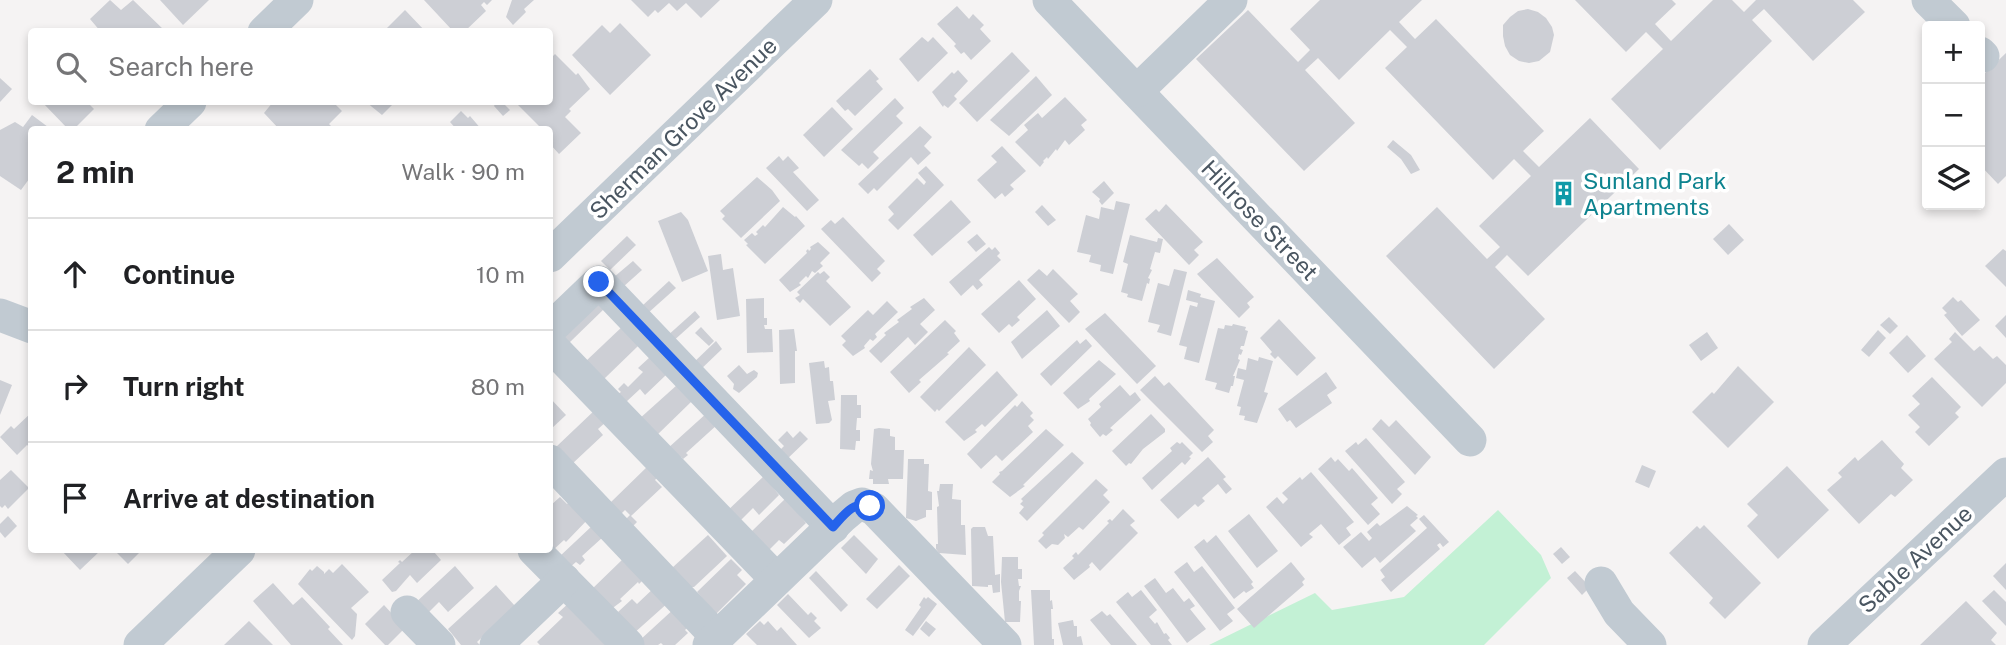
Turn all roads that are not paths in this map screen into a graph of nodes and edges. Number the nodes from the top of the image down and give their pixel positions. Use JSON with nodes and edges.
{"nodes":[{"id":1,"x":297,"y":0,"type":"edge"},
{"id":2,"x":816,"y":0,"type":"edge"},
{"id":3,"x":1231,"y":0,"type":"edge"},
{"id":4,"x":1928,"y":0,"type":"edge"},
{"id":5,"x":1068,"y":7,"type":"edge"},
{"id":6,"x":1949,"y":21,"type":"edge"},
{"id":7,"x":268,"y":28,"type":"edge"},
{"id":8,"x":1137,"y":91,"type":"junction"},
{"id":9,"x":187,"y":105,"type":"edge"},
{"id":10,"x":165,"y":126,"type":"edge"},
{"id":11,"x":553,"y":253,"type":"edge"},
{"id":12,"x":0,"y":315,"type":"edge"},
{"id":13,"x":28,"y":325,"type":"edge"},
{"id":14,"x":553,"y":326,"type":"edge"},
{"id":15,"x":553,"y":348,"type":"edge"},
{"id":16,"x":1470,"y":440,"type":"dead end"},
{"id":17,"x":553,"y":464,"type":"edge"},
{"id":18,"x":2006,"y":474,"type":"edge"},
{"id":19,"x":833,"y":527,"type":"junction"},
{"id":20,"x":236,"y":553,"type":"edge"},
{"id":21,"x":537,"y":553,"type":"edge"},
{"id":22,"x":775,"y":579,"type":"junction"},
{"id":23,"x":564,"y":580,"type":"junction"},
{"id":24,"x":1601,"y":583,"type":"dead end"},
{"id":25,"x":407,"y":612,"type":"dead end"},
{"id":26,"x":713,"y":641,"type":"edge"},
{"id":27,"x":140,"y":645,"type":"edge"},
{"id":28,"x":439,"y":645,"type":"edge"},
{"id":29,"x":496,"y":645,"type":"edge"},
{"id":30,"x":628,"y":645,"type":"edge"},
{"id":31,"x":1005,"y":645,"type":"edge"},
{"id":32,"x":1650,"y":645,"type":"edge"},
{"id":33,"x":1824,"y":645,"type":"edge"}],
"edges":[{"from":1,"to":7,"type":"street"},
{"from":2,"to":11,"type":"street","name":"Sherman Grove Avenue"},
{"from":3,"to":8,"type":"street"},
{"from":4,"to":6,"type":"street"},
{"from":5,"to":8,"type":"street","name":"Hillrose Street"},
{"from":8,"to":16,"type":"street","name":"Hillrose Street"},
{"from":9,"to":10,"type":"street"},
{"from":12,"to":13,"type":"street"},
{"from":14,"to":19,"type":"street"},
{"from":15,"to":22,"type":"street"},
{"from":17,"to":26,"type":"street"},
{"from":18,"to":33,"type":"street","name":"Sable Avenue"},
{"from":19,"to":22,"type":"street"},
{"from":19,"to":31,"type":"street"},
{"from":20,"to":27,"type":"street"},
{"from":21,"to":23,"type":"street"},
{"from":22,"to":26,"type":"street"},
{"from":23,"to":29,"type":"street"},
{"from":23,"to":30,"type":"street"},
{"from":24,"to":32,"type":"street"},
{"from":25,"to":28,"type":"street"}]}
